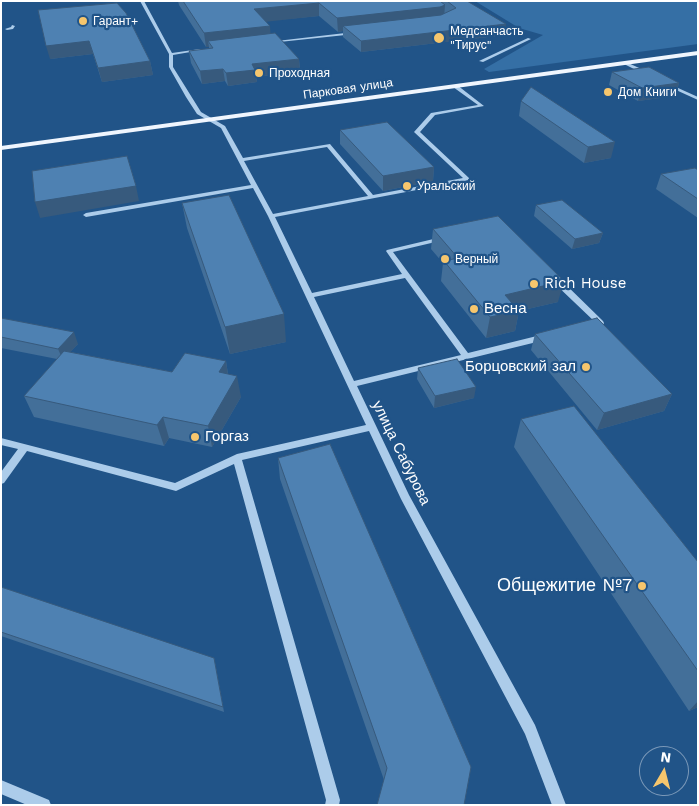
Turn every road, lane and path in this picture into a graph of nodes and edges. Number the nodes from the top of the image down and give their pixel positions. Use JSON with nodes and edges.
{"nodes":[{"id":1,"x":142,"y":1,"type":"edge"},
{"id":2,"x":13,"y":26,"type":"dead end"},
{"id":3,"x":7,"y":29,"type":"dead end"},
{"id":4,"x":364,"y":32,"type":"edge"},
{"id":5,"x":529,"y":39,"type":"dead end"},
{"id":6,"x":268,"y":43,"type":"edge"},
{"id":7,"x":210,"y":49,"type":"edge"},
{"id":8,"x":698,"y":53,"type":"edge"},
{"id":9,"x":171,"y":54,"type":"junction"},
{"id":10,"x":481,"y":61,"type":"dead end"},
{"id":11,"x":626,"y":63,"type":"junction"},
{"id":12,"x":654,"y":77,"type":"edge"},
{"id":13,"x":663,"y":82,"type":"edge"},
{"id":14,"x":455,"y":86,"type":"junction"},
{"id":15,"x":698,"y":99,"type":"edge"},
{"id":16,"x":211,"y":119,"type":"junction"},
{"id":17,"x":1,"y":148,"type":"edge"},
{"id":18,"x":241,"y":160,"type":"junction"},
{"id":19,"x":255,"y":186,"type":"junction"},
{"id":20,"x":372,"y":197,"type":"junction"},
{"id":21,"x":86,"y":215,"type":"dead end"},
{"id":22,"x":271,"y":216,"type":"junction"},
{"id":23,"x":453,"y":236,"type":"edge"},
{"id":24,"x":550,"y":274,"type":"edge"},
{"id":25,"x":407,"y":275,"type":"junction"},
{"id":26,"x":309,"y":296,"type":"junction"},
{"id":27,"x":591,"y":325,"type":"edge"},
{"id":28,"x":552,"y":335,"type":"edge"},
{"id":29,"x":466,"y":356,"type":"junction"},
{"id":30,"x":351,"y":385,"type":"junction"},
{"id":31,"x":371,"y":427,"type":"junction"},
{"id":32,"x":1,"y":441,"type":"edge"},
{"id":33,"x":25,"y":447,"type":"junction"},
{"id":34,"x":237,"y":458,"type":"junction"},
{"id":35,"x":1,"y":480,"type":"edge"},
{"id":36,"x":1,"y":788,"type":"edge"},
{"id":37,"x":44,"y":805,"type":"edge"},
{"id":38,"x":332,"y":805,"type":"edge"},
{"id":39,"x":559,"y":805,"type":"edge"}],
"edges":[{"from":1,"to":9,"type":"street","name":"улица Сабурова"},
{"from":2,"to":3,"type":"street"},
{"from":4,"to":6,"type":"street"},
{"from":5,"to":10,"type":"street"},
{"from":7,"to":9,"type":"street"},
{"from":8,"to":11,"type":"main road","name":"Парковая улица"},
{"from":9,"to":16,"type":"street","name":"улица Сабурова"},
{"from":11,"to":12,"type":"street"},
{"from":11,"to":14,"type":"main road","name":"Парковая улица"},
{"from":13,"to":15,"type":"street"},
{"from":14,"to":16,"type":"main road","name":"Парковая улица"},
{"from":14,"to":20,"type":"street"},
{"from":16,"to":17,"type":"main road","name":"Парковая улица"},
{"from":16,"to":18,"type":"street","name":"улица Сабурова"},
{"from":18,"to":19,"type":"street","name":"улица Сабурова"},
{"from":18,"to":20,"type":"street"},
{"from":19,"to":21,"type":"street"},
{"from":19,"to":22,"type":"street","name":"улица Сабурова"},
{"from":20,"to":22,"type":"street"},
{"from":22,"to":26,"type":"street","name":"улица Сабурова"},
{"from":23,"to":25,"type":"street"},
{"from":24,"to":27,"type":"street"},
{"from":25,"to":26,"type":"street"},
{"from":25,"to":29,"type":"street"},
{"from":26,"to":30,"type":"street","name":"улица Сабурова"},
{"from":28,"to":29,"type":"street"},
{"from":29,"to":30,"type":"street"},
{"from":30,"to":31,"type":"street","name":"улица Сабурова"},
{"from":31,"to":34,"type":"street"},
{"from":31,"to":39,"type":"street","name":"улица Сабурова"},
{"from":32,"to":33,"type":"street"},
{"from":33,"to":34,"type":"street"},
{"from":33,"to":35,"type":"street"},
{"from":34,"to":38,"type":"street"},
{"from":36,"to":37,"type":"street"}]}
